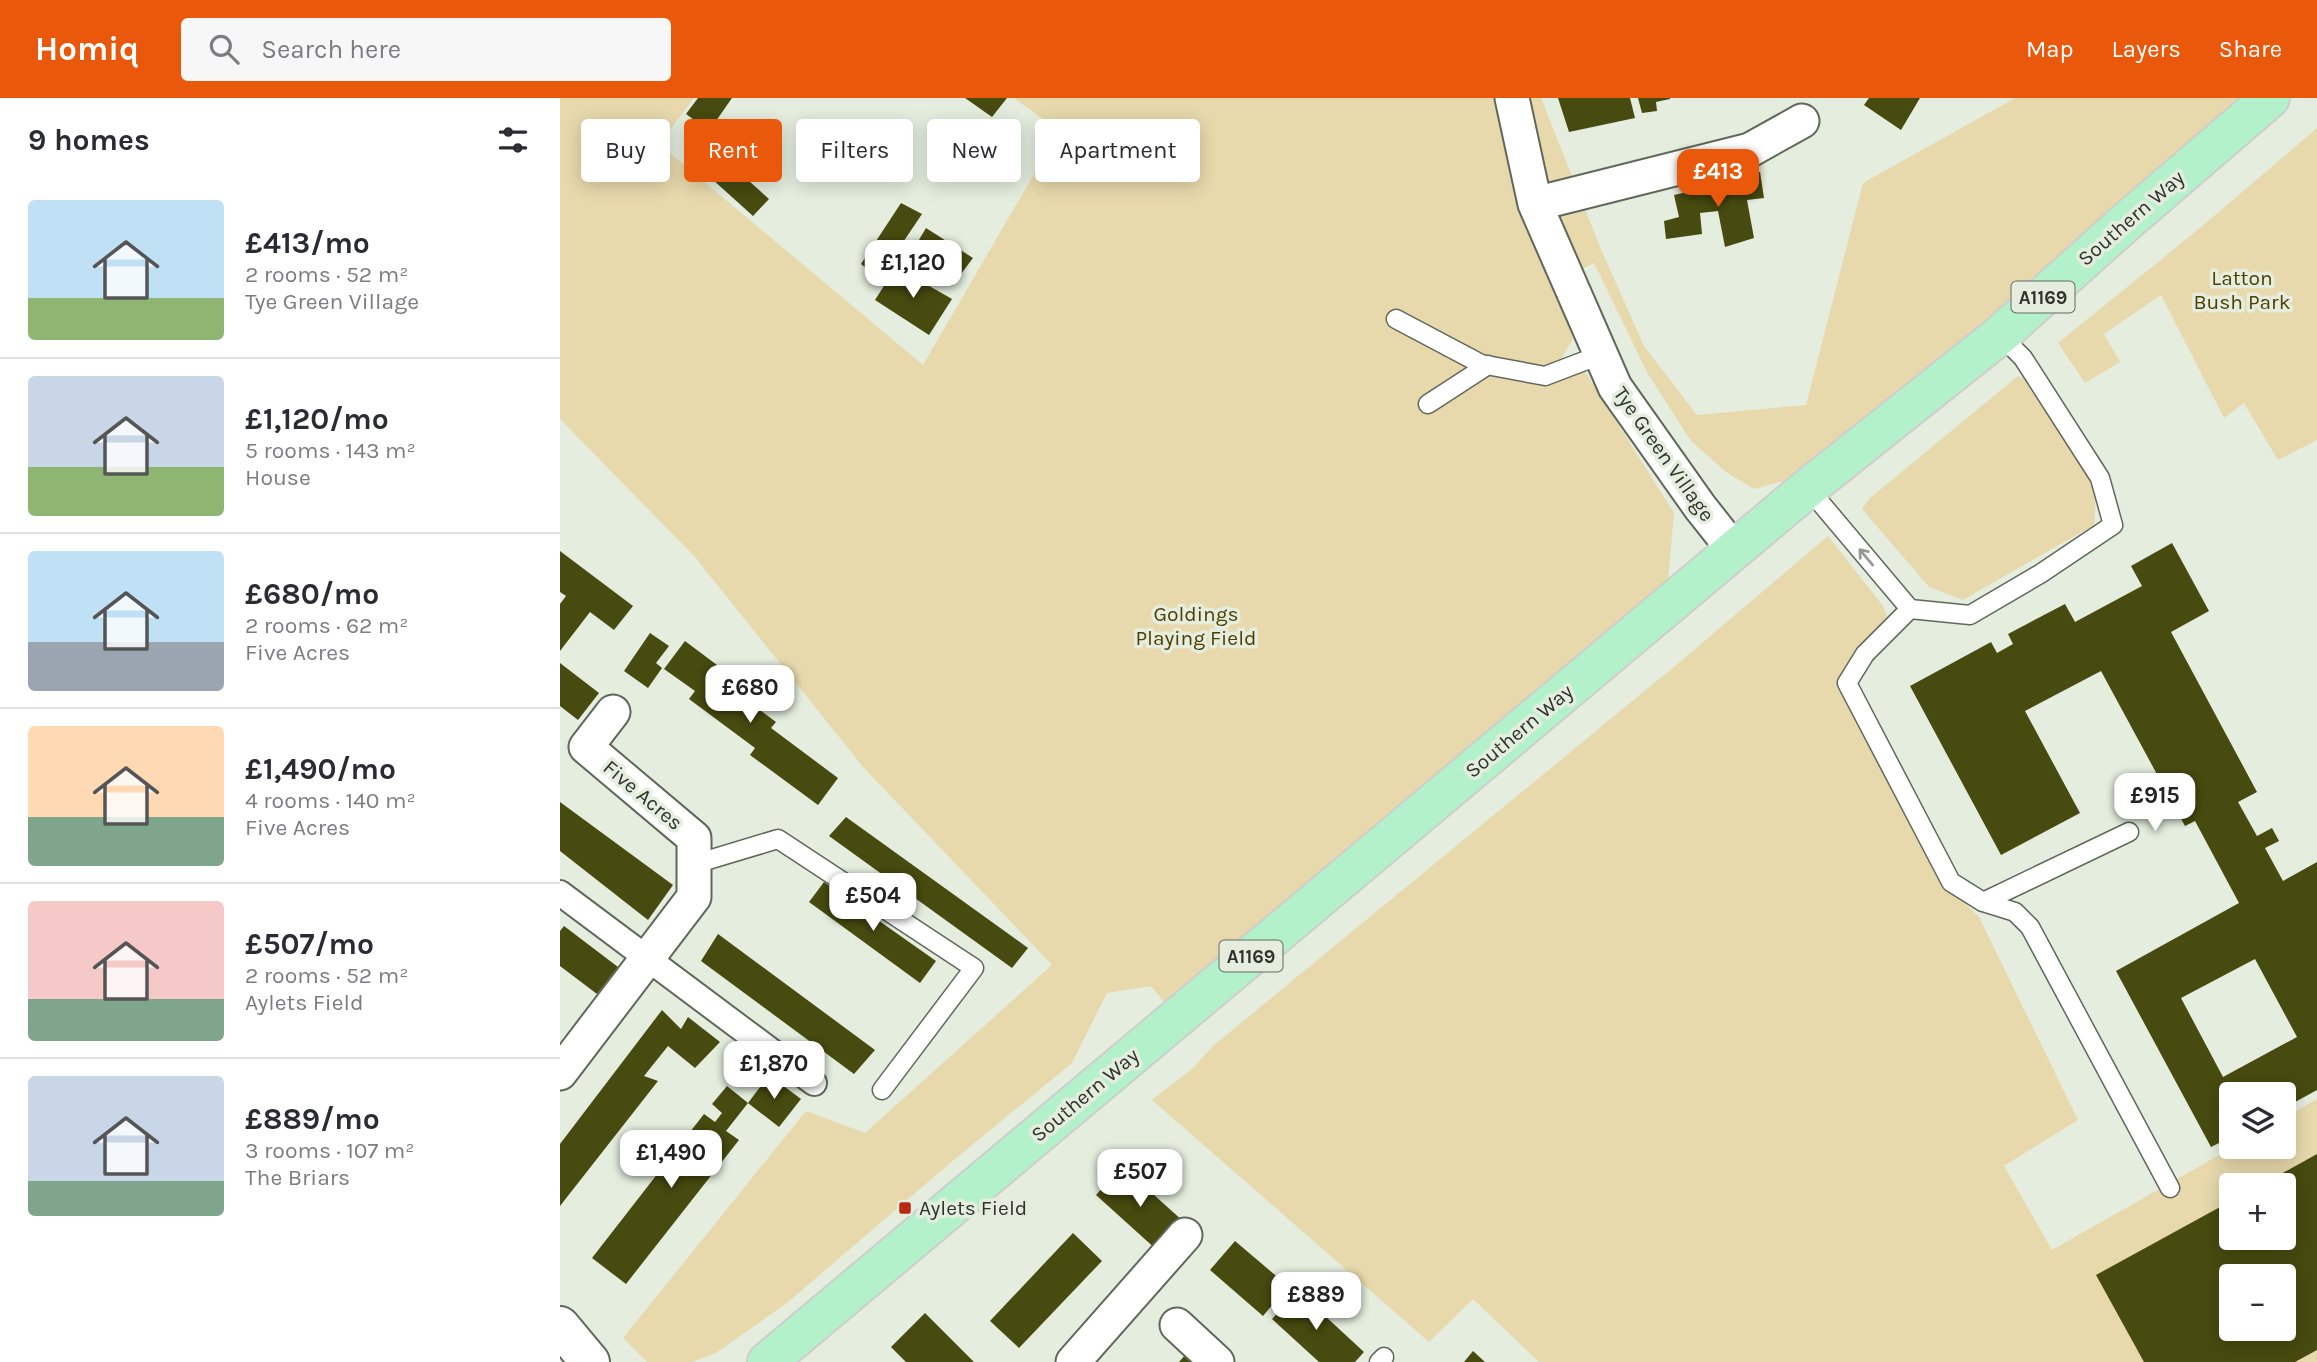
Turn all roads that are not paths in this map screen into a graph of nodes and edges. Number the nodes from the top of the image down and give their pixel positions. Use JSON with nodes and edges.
{"nodes":[{"id":1,"x":1512,"y":98,"type":"edge"},
{"id":2,"x":2270,"y":98,"type":"edge"},
{"id":3,"x":1802,"y":121,"type":"dead end"},
{"id":4,"x":1535,"y":204,"type":"junction"},
{"id":5,"x":1396,"y":319,"type":"dead end"},
{"id":6,"x":2000,"y":335,"type":"junction"},
{"id":7,"x":1600,"y":355,"type":"junction"},
{"id":8,"x":1488,"y":365,"type":"junction"},
{"id":9,"x":1429,"y":404,"type":"dead end"},
{"id":10,"x":1808,"y":488,"type":"junction"},
{"id":11,"x":1734,"y":551,"type":"junction"},
{"id":12,"x":1910,"y":609,"type":"junction"},
{"id":13,"x":613,"y":712,"type":"dead end"},
{"id":14,"x":2129,"y":832,"type":"dead end"},
{"id":15,"x":695,"y":864,"type":"junction"},
{"id":16,"x":560,"y":893,"type":"edge"},
{"id":17,"x":1983,"y":902,"type":"junction"},
{"id":18,"x":647,"y":958,"type":"junction"},
{"id":19,"x":560,"y":1073,"type":"edge"},
{"id":20,"x":814,"y":1083,"type":"dead end"},
{"id":21,"x":883,"y":1090,"type":"dead end"},
{"id":22,"x":2170,"y":1188,"type":"dead end"},
{"id":23,"x":1185,"y":1235,"type":"dead end"},
{"id":24,"x":1177,"y":1325,"type":"dead end"},
{"id":25,"x":560,"y":1326,"type":"edge"},
{"id":26,"x":590,"y":1362,"type":"edge"},
{"id":27,"x":767,"y":1362,"type":"edge"},
{"id":28,"x":1073,"y":1362,"type":"edge"},
{"id":29,"x":1217,"y":1362,"type":"edge"}],
"edges":[{"from":1,"to":4,"type":"street","name":"Tye Green Village"},
{"from":2,"to":6,"type":"main road","name":"Southern Way","number":"A1169"},
{"from":3,"to":4,"type":"street"},
{"from":4,"to":7,"type":"street","name":"Tye Green Village"},
{"from":5,"to":8,"type":"lane"},
{"from":6,"to":10,"type":"main road","name":"Southern Way","number":"A1169"},
{"from":6,"to":12,"type":"lane"},
{"from":7,"to":8,"type":"lane"},
{"from":7,"to":11,"type":"street","name":"Tye Green Village"},
{"from":8,"to":9,"type":"lane"},
{"from":10,"to":11,"type":"main road","name":"Southern Way","number":"A1169"},
{"from":12,"to":10,"type":"lane","one_way":true},
{"from":11,"to":27,"type":"main road","name":"Southern Way","number":"A1169"},
{"from":12,"to":17,"type":"lane"},
{"from":13,"to":15,"type":"street","name":"Five Acres"},
{"from":14,"to":17,"type":"lane"},
{"from":15,"to":18,"type":"street","name":"Five Acres"},
{"from":15,"to":21,"type":"lane"},
{"from":16,"to":18,"type":"street"},
{"from":17,"to":22,"type":"lane"},
{"from":18,"to":19,"type":"street","name":"Five Acres"},
{"from":18,"to":20,"type":"street"},
{"from":23,"to":28,"type":"street"},
{"from":24,"to":29,"type":"street"},
{"from":25,"to":26,"type":"street"}]}
